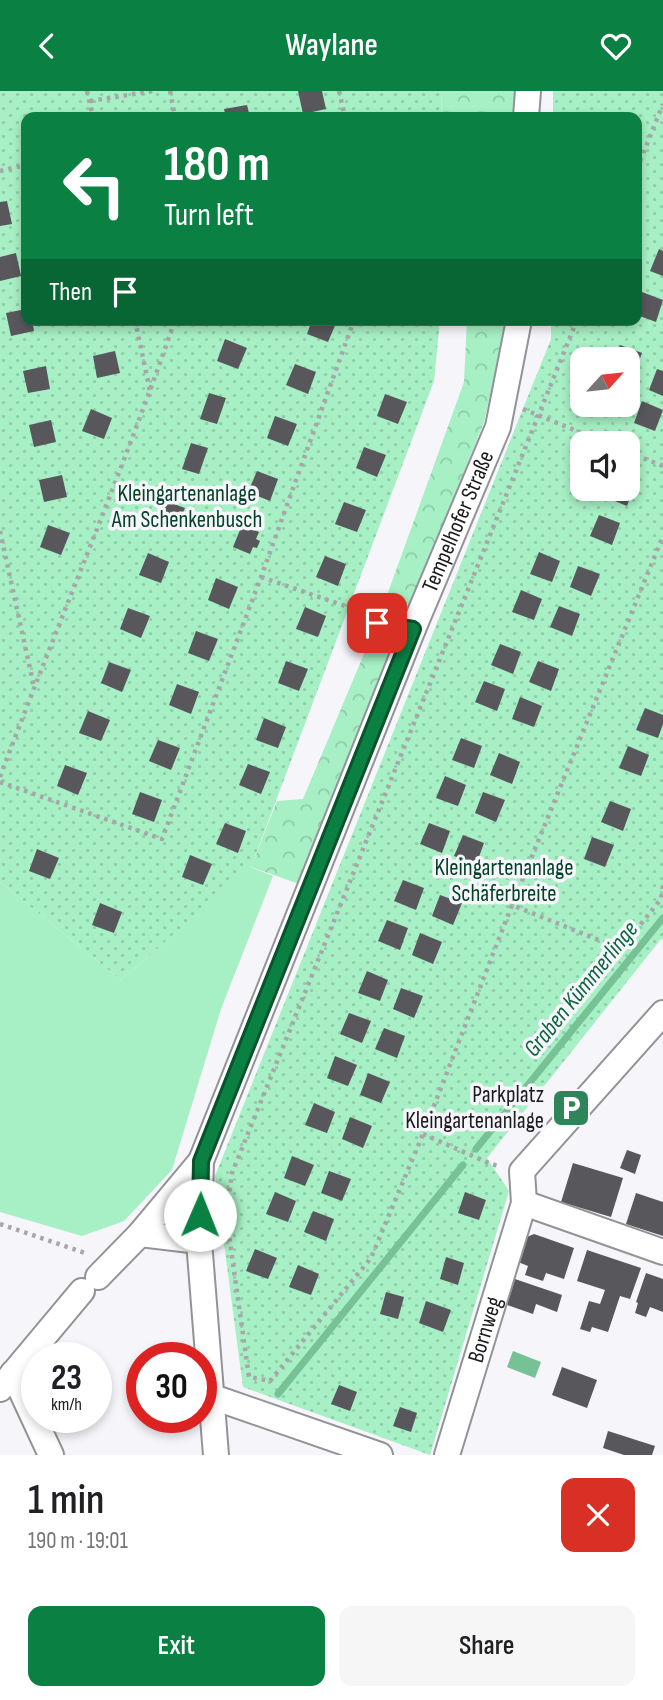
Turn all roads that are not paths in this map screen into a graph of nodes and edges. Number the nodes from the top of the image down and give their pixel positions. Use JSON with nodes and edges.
{"nodes":[{"id":1,"x":528,"y":91,"type":"edge"},
{"id":2,"x":526,"y":112,"type":"edge"},
{"id":3,"x":518,"y":326,"type":"edge"},
{"id":4,"x":377,"y":623,"type":"dead end"},
{"id":5,"x":413,"y":629,"type":"junction"},
{"id":6,"x":663,"y":1013,"type":"edge"},
{"id":7,"x":201,"y":1161,"type":"junction"},
{"id":8,"x":524,"y":1203,"type":"junction"},
{"id":9,"x":140,"y":1234,"type":"junction"},
{"id":10,"x":199,"y":1241,"type":"junction"},
{"id":11,"x":663,"y":1252,"type":"edge"},
{"id":12,"x":206,"y":1342,"type":"edge"},
{"id":13,"x":7,"y":1381,"type":"edge"},
{"id":14,"x":217,"y":1398,"type":"edge"},
{"id":15,"x":214,"y":1433,"type":"edge"},
{"id":16,"x":51,"y":1455,"type":"edge"},
{"id":17,"x":216,"y":1455,"type":"edge"},
{"id":18,"x":380,"y":1455,"type":"edge"},
{"id":19,"x":447,"y":1455,"type":"edge"}],
"edges":[{"from":1,"to":2,"type":"street"},
{"from":3,"to":5,"type":"street","name":"Tempelhofer Straße"},
{"from":4,"to":5,"type":"street"},
{"from":5,"to":7,"type":"street","name":"Tempelhofer Straße"},
{"from":6,"to":8,"type":"street"},
{"from":7,"to":9,"type":"street"},
{"from":7,"to":10,"type":"street","name":"Tempelhofer Straße"},
{"from":8,"to":11,"type":"street"},
{"from":8,"to":19,"type":"street","name":"Bornweg"},
{"from":9,"to":10,"type":"street"},
{"from":9,"to":13,"type":"street"},
{"from":10,"to":12,"type":"street","name":"Tempelhofer Straße"},
{"from":13,"to":16,"type":"street"},
{"from":14,"to":18,"type":"street"},
{"from":15,"to":17,"type":"street","name":"Tempelhofer Straße"}]}
